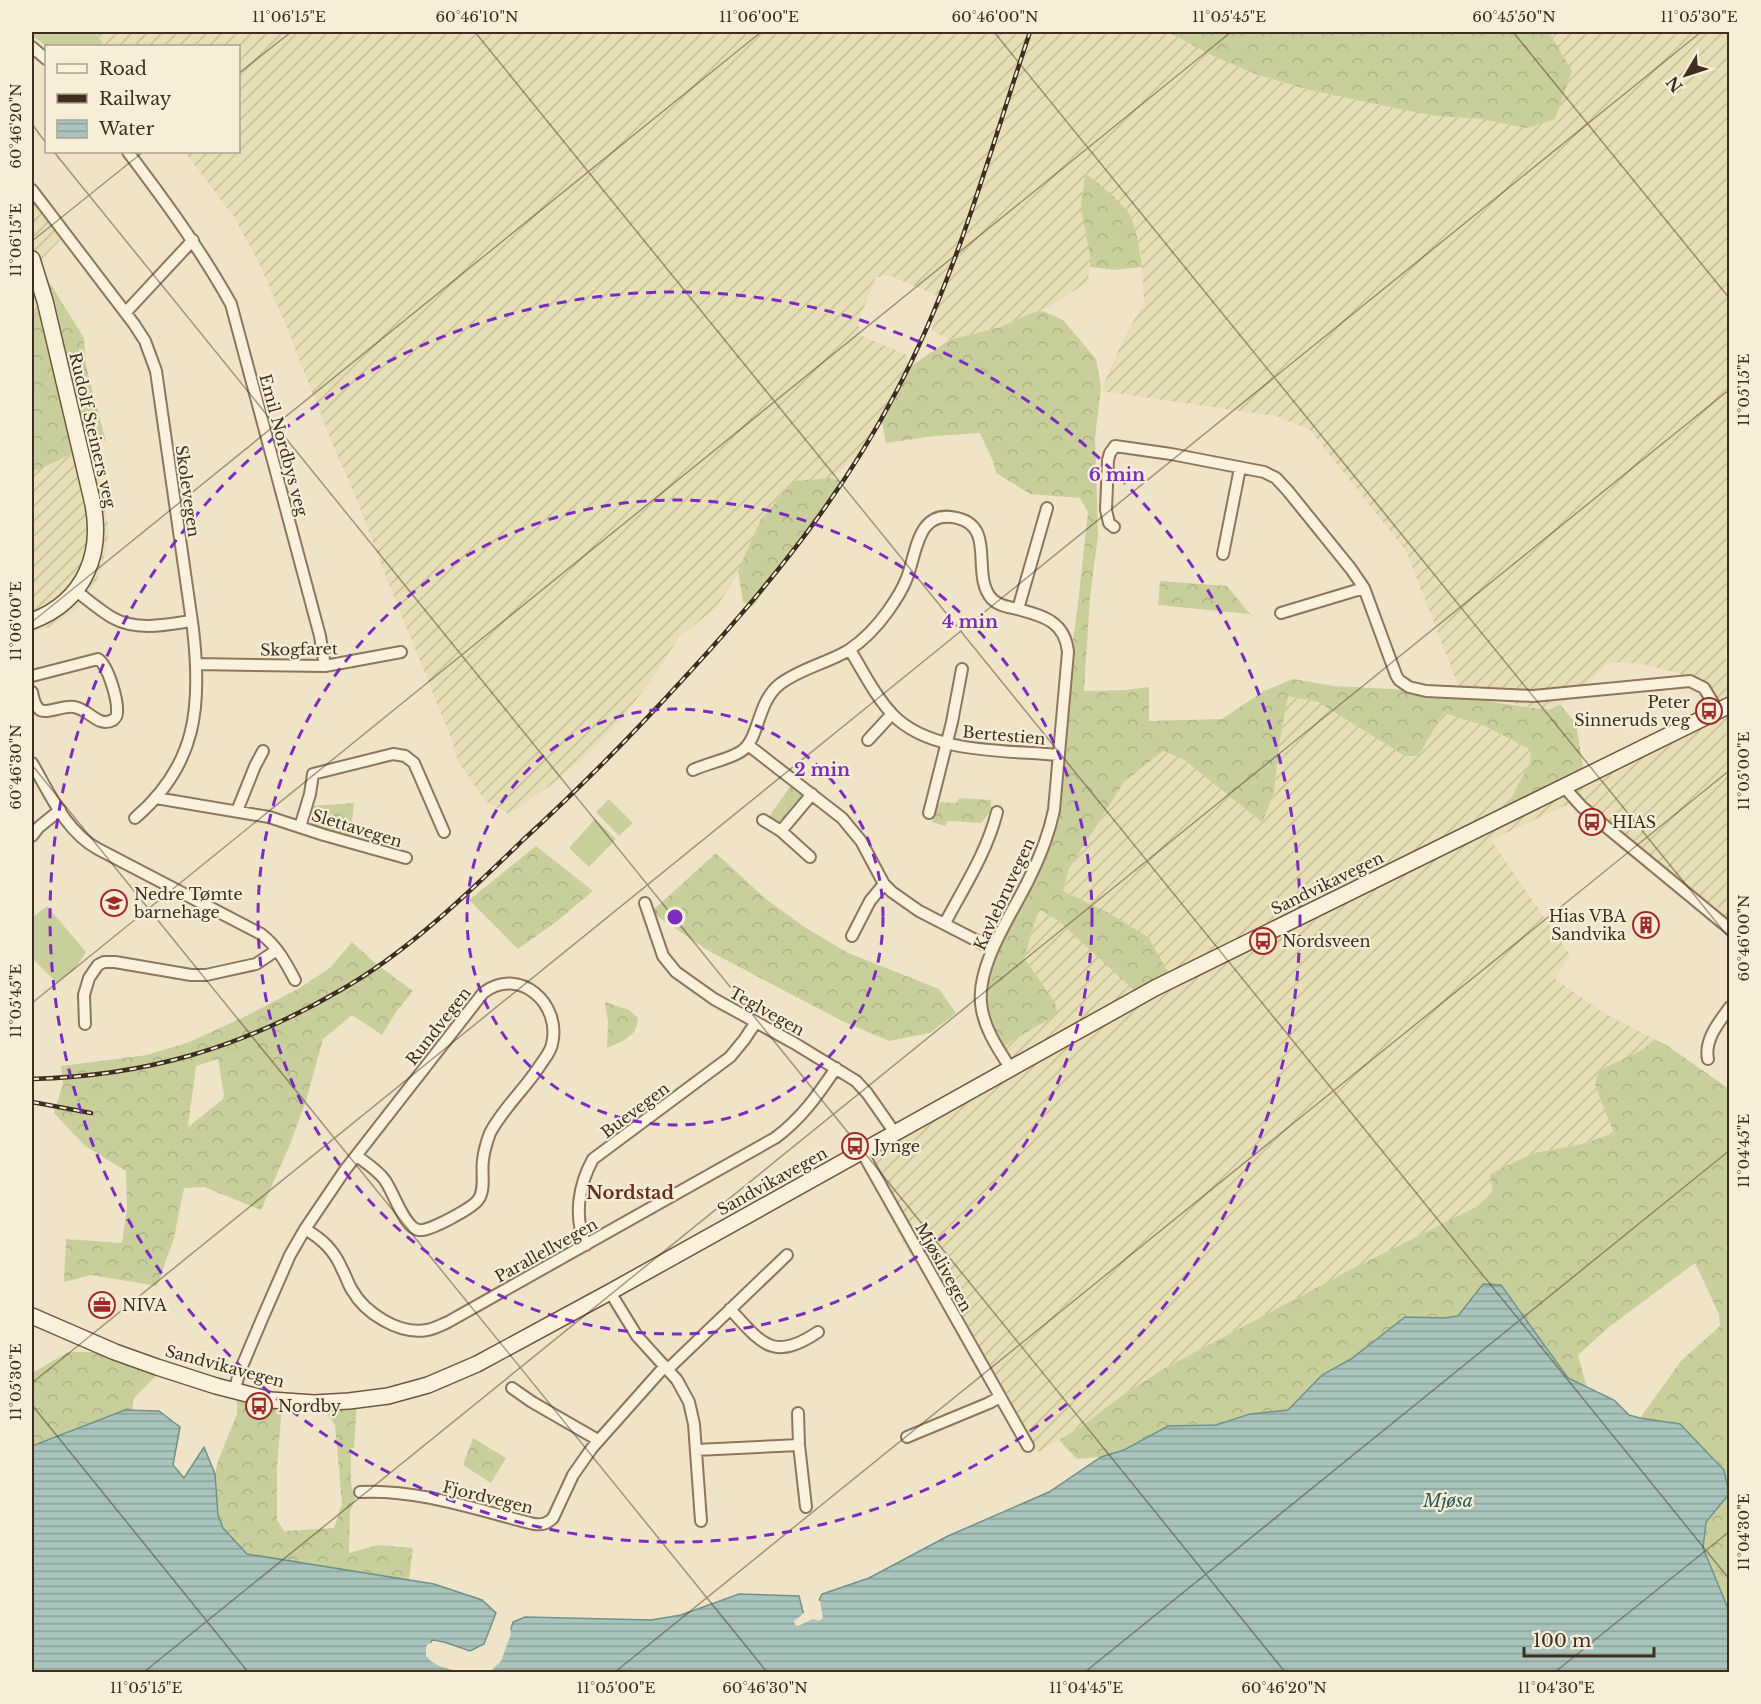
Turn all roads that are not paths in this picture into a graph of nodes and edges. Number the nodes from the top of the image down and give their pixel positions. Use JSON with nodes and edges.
{"nodes":[{"id":1,"x":32,"y":47,"type":"edge"},
{"id":2,"x":45,"y":58,"type":"edge"},
{"id":3,"x":129,"y":153,"type":"edge"},
{"id":4,"x":32,"y":190,"type":"edge"},
{"id":5,"x":193,"y":240,"type":"junction"},
{"id":6,"x":32,"y":259,"type":"edge"},
{"id":7,"x":126,"y":312,"type":"junction"},
{"id":8,"x":1240,"y":468,"type":"junction"},
{"id":9,"x":1047,"y":508,"type":"dead end"},
{"id":10,"x":1114,"y":527,"type":"dead end"},
{"id":11,"x":1223,"y":554,"type":"dead end"},
{"id":12,"x":1364,"y":588,"type":"junction"},
{"id":13,"x":75,"y":590,"type":"junction"},
{"id":14,"x":1018,"y":609,"type":"junction"},
{"id":15,"x":1281,"y":614,"type":"dead end"},
{"id":16,"x":32,"y":621,"type":"edge"},
{"id":17,"x":191,"y":621,"type":"junction"},
{"id":18,"x":850,"y":650,"type":"junction"},
{"id":19,"x":401,"y":652,"type":"dead end"},
{"id":20,"x":196,"y":664,"type":"junction"},
{"id":21,"x":326,"y":666,"type":"junction"},
{"id":22,"x":962,"y":669,"type":"dead end"},
{"id":23,"x":32,"y":676,"type":"edge"},
{"id":24,"x":32,"y":692,"type":"edge"},
{"id":25,"x":1724,"y":708,"type":"edge"},
{"id":26,"x":892,"y":714,"type":"junction"},
{"id":27,"x":868,"y":740,"type":"dead end"},
{"id":28,"x":946,"y":744,"type":"junction"},
{"id":29,"x":748,"y":745,"type":"junction"},
{"id":30,"x":263,"y":751,"type":"dead end"},
{"id":31,"x":1058,"y":755,"type":"junction"},
{"id":32,"x":32,"y":764,"type":"edge"},
{"id":33,"x":693,"y":770,"type":"dead end"},
{"id":34,"x":1564,"y":787,"type":"junction"},
{"id":35,"x":812,"y":794,"type":"junction"},
{"id":36,"x":156,"y":798,"type":"junction"},
{"id":37,"x":60,"y":810,"type":"junction"},
{"id":38,"x":237,"y":811,"type":"junction"},
{"id":39,"x":998,"y":812,"type":"dead end"},
{"id":40,"x":929,"y":813,"type":"dead end"},
{"id":41,"x":135,"y":818,"type":"dead end"},
{"id":42,"x":763,"y":820,"type":"dead end"},
{"id":43,"x":300,"y":827,"type":"junction"},
{"id":44,"x":781,"y":831,"type":"junction"},
{"id":45,"x":444,"y":832,"type":"dead end"},
{"id":46,"x":32,"y":836,"type":"edge"},
{"id":47,"x":810,"y":857,"type":"dead end"},
{"id":48,"x":406,"y":858,"type":"dead end"},
{"id":49,"x":884,"y":884,"type":"junction"},
{"id":50,"x":645,"y":903,"type":"dead end"},
{"id":51,"x":945,"y":923,"type":"junction"},
{"id":52,"x":1730,"y":929,"type":"edge"},
{"id":53,"x":852,"y":936,"type":"dead end"},
{"id":54,"x":993,"y":949,"type":"junction"},
{"id":55,"x":277,"y":950,"type":"junction"},
{"id":56,"x":295,"y":980,"type":"dead end"},
{"id":57,"x":1730,"y":1006,"type":"edge"},
{"id":58,"x":756,"y":1022,"type":"junction"},
{"id":59,"x":85,"y":1024,"type":"dead end"},
{"id":60,"x":1708,"y":1059,"type":"dead end"},
{"id":61,"x":836,"y":1068,"type":"junction"},
{"id":62,"x":1011,"y":1070,"type":"junction"},
{"id":63,"x":895,"y":1133,"type":"junction"},
{"id":64,"x":862,"y":1152,"type":"junction"},
{"id":65,"x":357,"y":1156,"type":"junction"},
{"id":66,"x":304,"y":1229,"type":"junction"},
{"id":67,"x":586,"y":1245,"type":"junction"},
{"id":68,"x":787,"y":1255,"type":"dead end"},
{"id":69,"x":610,"y":1292,"type":"junction"},
{"id":70,"x":730,"y":1309,"type":"junction"},
{"id":71,"x":32,"y":1316,"type":"edge"},
{"id":72,"x":819,"y":1332,"type":"dead end"},
{"id":73,"x":667,"y":1368,"type":"junction"},
{"id":74,"x":512,"y":1388,"type":"dead end"},
{"id":75,"x":234,"y":1391,"type":"junction"},
{"id":76,"x":1000,"y":1397,"type":"junction"},
{"id":77,"x":798,"y":1413,"type":"dead end"},
{"id":78,"x":908,"y":1437,"type":"dead end"},
{"id":79,"x":598,"y":1440,"type":"junction"},
{"id":80,"x":799,"y":1445,"type":"junction"},
{"id":81,"x":1028,"y":1446,"type":"dead end"},
{"id":82,"x":696,"y":1450,"type":"junction"},
{"id":83,"x":360,"y":1492,"type":"dead end"},
{"id":84,"x":806,"y":1507,"type":"dead end"},
{"id":85,"x":701,"y":1521,"type":"dead end"}],
"edges":[{"from":1,"to":2,"type":"street"},
{"from":3,"to":5,"type":"street","name":"Emil Nordbys veg"},
{"from":4,"to":7,"type":"street","name":"Skolevegen"},
{"from":5,"to":7,"type":"street"},
{"from":5,"to":21,"type":"street","name":"Emil Nordbys veg"},
{"from":6,"to":13,"type":"main road","name":"Rudolf Steiners veg"},
{"from":7,"to":17,"type":"street","name":"Skolevegen"},
{"from":8,"to":10,"type":"street"},
{"from":8,"to":11,"type":"street"},
{"from":8,"to":12,"type":"street"},
{"from":9,"to":14,"type":"street"},
{"from":12,"to":15,"type":"street"},
{"from":12,"to":25,"type":"street"},
{"from":13,"to":16,"type":"main road","name":"Rudolf Steiners veg"},
{"from":13,"to":17,"type":"street"},
{"from":14,"to":18,"type":"street","name":"Kavlebruvegen"},
{"from":14,"to":31,"type":"street","name":"Kavlebruvegen"},
{"from":17,"to":20,"type":"street","name":"Skolevegen"},
{"from":18,"to":26,"type":"street","name":"Bertestien"},
{"from":18,"to":29,"type":"street","name":"Kavlebruvegen"},
{"from":19,"to":21,"type":"street","name":"Skogfaret"},
{"from":20,"to":21,"type":"street","name":"Skogfaret"},
{"from":20,"to":36,"type":"street","name":"Skolevegen"},
{"from":22,"to":28,"type":"street","name":"Bertestien"},
{"from":23,"to":24,"type":"street"},
{"from":25,"to":34,"type":"main road","name":"Sandvikavegen"},
{"from":26,"to":27,"type":"street"},
{"from":26,"to":28,"type":"street","name":"Bertestien"},
{"from":28,"to":31,"type":"street","name":"Bertestien"},
{"from":28,"to":40,"type":"street","name":"Bertestien"},
{"from":29,"to":33,"type":"street"},
{"from":29,"to":35,"type":"street"},
{"from":30,"to":38,"type":"street"},
{"from":31,"to":54,"type":"street","name":"Kavlebruvegen"},
{"from":32,"to":37,"type":"street"},
{"from":34,"to":52,"type":"street"},
{"from":34,"to":62,"type":"main road","name":"Sandvikavegen"},
{"from":35,"to":44,"type":"street"},
{"from":35,"to":49,"type":"street"},
{"from":36,"to":38,"type":"street","name":"Slettavegen"},
{"from":36,"to":41,"type":"street","name":"Skolevegen"},
{"from":37,"to":46,"type":"street"},
{"from":37,"to":55,"type":"street"},
{"from":38,"to":43,"type":"street","name":"Slettavegen"},
{"from":39,"to":51,"type":"street"},
{"from":42,"to":44,"type":"street"},
{"from":43,"to":45,"type":"street","name":"Slettavegen"},
{"from":43,"to":48,"type":"street","name":"Slettavegen"},
{"from":44,"to":47,"type":"street"},
{"from":49,"to":51,"type":"street"},
{"from":49,"to":53,"type":"street"},
{"from":50,"to":58,"type":"street","name":"Teglvegen"},
{"from":51,"to":54,"type":"street"},
{"from":54,"to":62,"type":"street","name":"Kavlebruvegen"},
{"from":55,"to":56,"type":"street"},
{"from":55,"to":59,"type":"street"},
{"from":57,"to":60,"type":"street"},
{"from":58,"to":61,"type":"street","name":"Teglvegen"},
{"from":58,"to":67,"type":"street","name":"Buevegen"},
{"from":61,"to":63,"type":"street","name":"Teglvegen"},
{"from":61,"to":67,"type":"street","name":"Parallellvegen"},
{"from":62,"to":63,"type":"main road","name":"Sandvikavegen"},
{"from":63,"to":64,"type":"main road","name":"Sandvikavegen"},
{"from":64,"to":69,"type":"main road","name":"Sandvikavegen"},
{"from":64,"to":76,"type":"street","name":"Mjøslivegen"},
{"from":65,"to":65,"type":"street","name":"Rundvegen"},
{"from":65,"to":66,"type":"street","name":"Rundvegen"},
{"from":66,"to":67,"type":"street","name":"Parallellvegen"},
{"from":66,"to":75,"type":"street","name":"Rundvegen"},
{"from":68,"to":70,"type":"street","name":"Fjordvegen"},
{"from":69,"to":73,"type":"street"},
{"from":69,"to":75,"type":"main road","name":"Sandvikavegen"},
{"from":70,"to":72,"type":"street"},
{"from":70,"to":73,"type":"street","name":"Fjordvegen"},
{"from":71,"to":75,"type":"main road","name":"Sandvikavegen"},
{"from":73,"to":79,"type":"street","name":"Fjordvegen"},
{"from":73,"to":82,"type":"street"},
{"from":74,"to":79,"type":"street"},
{"from":76,"to":78,"type":"street"},
{"from":76,"to":81,"type":"street","name":"Mjøslivegen"},
{"from":77,"to":80,"type":"street"},
{"from":79,"to":83,"type":"street","name":"Fjordvegen"},
{"from":80,"to":82,"type":"street"},
{"from":80,"to":84,"type":"street"},
{"from":82,"to":85,"type":"street"}]}
